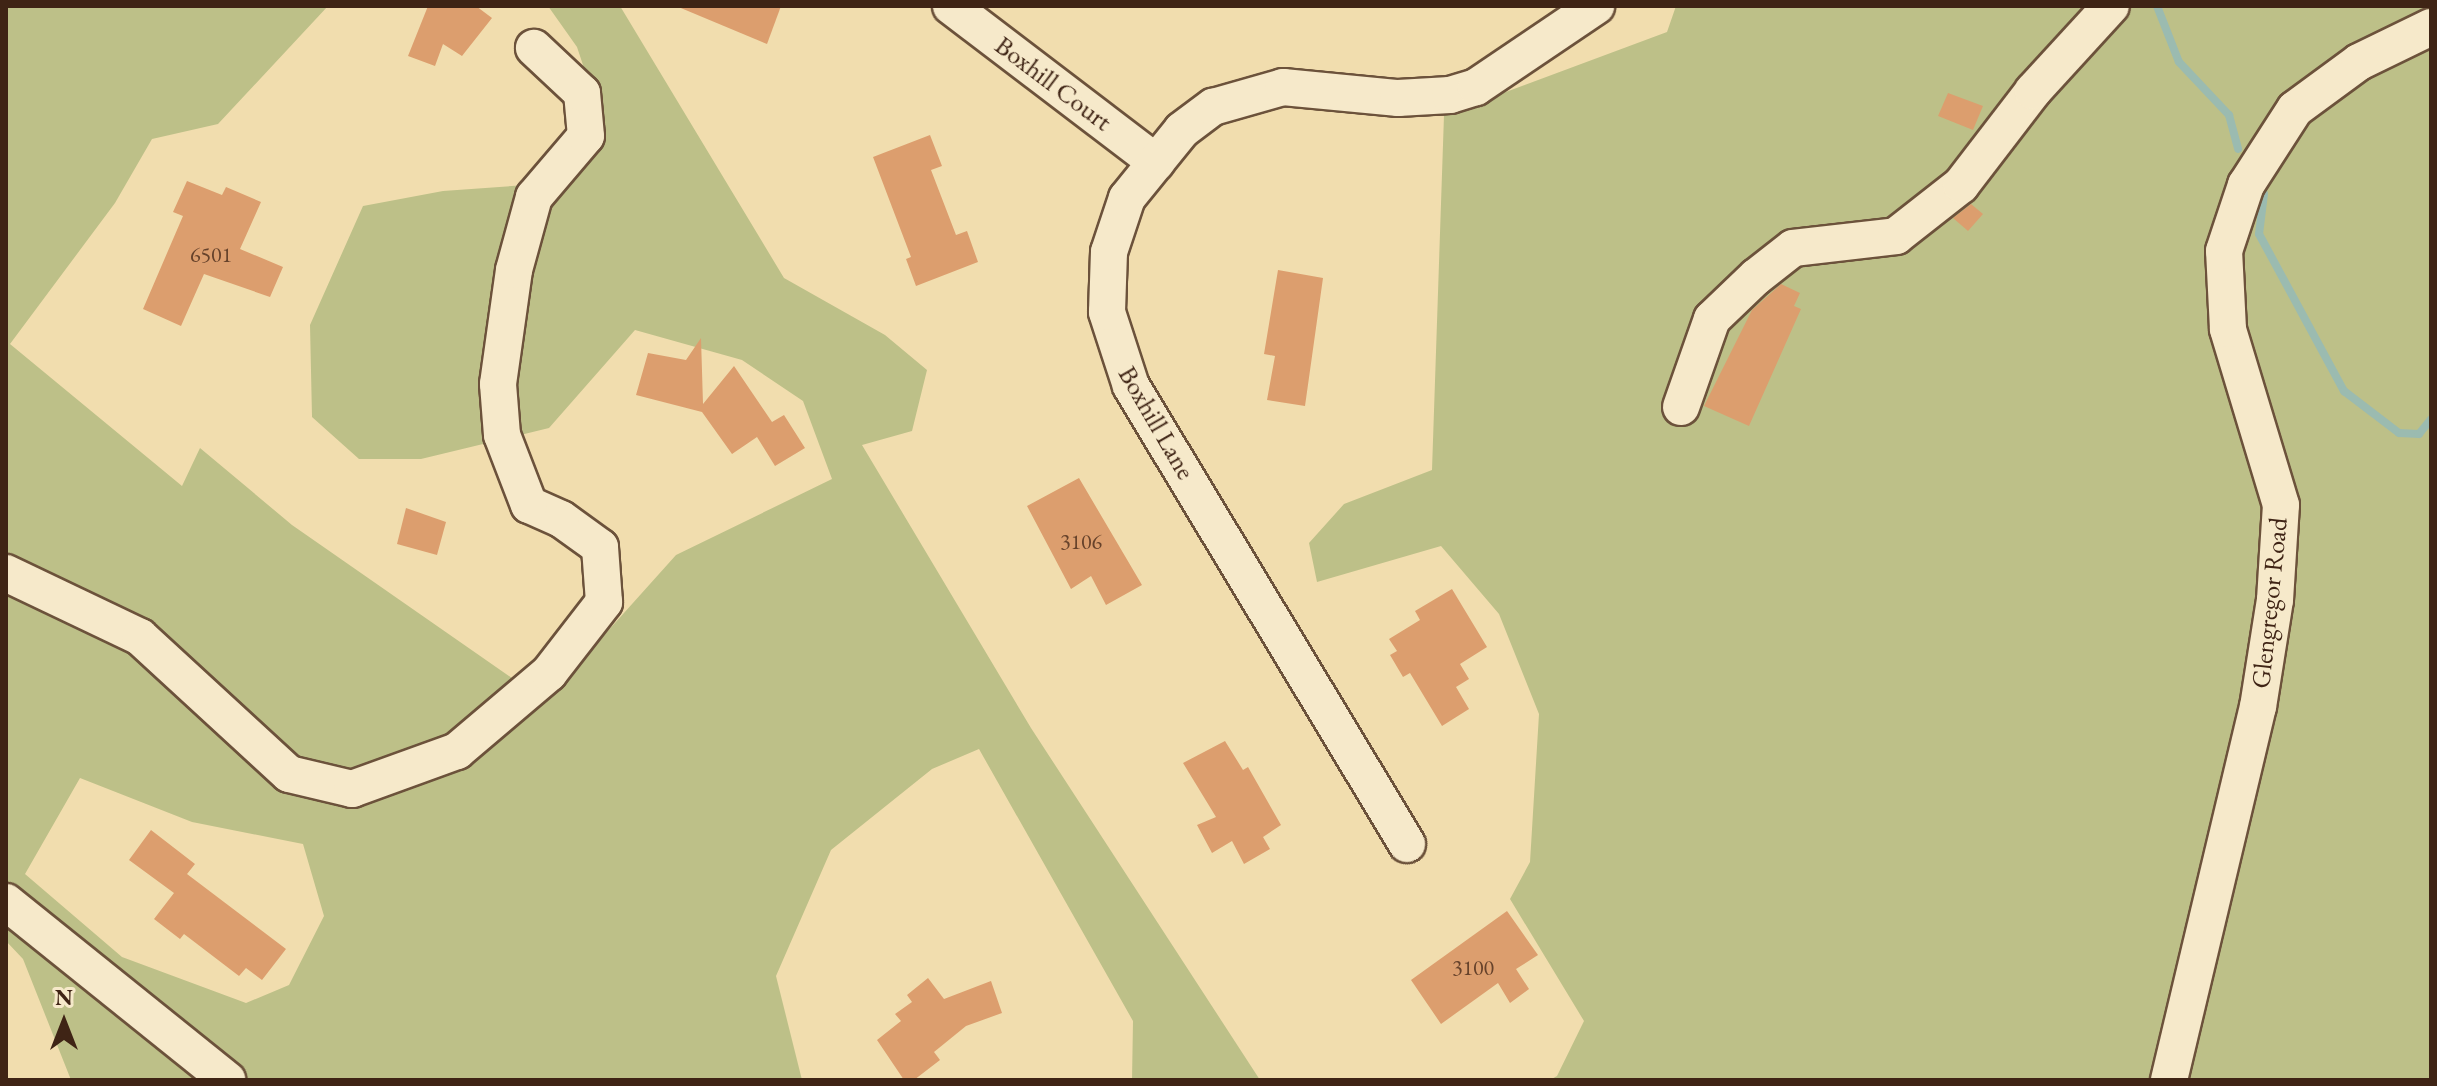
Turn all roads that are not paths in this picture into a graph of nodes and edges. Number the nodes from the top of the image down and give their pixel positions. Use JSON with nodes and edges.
{"nodes":[{"id":1,"x":951,"y":6,"type":"edge"},
{"id":2,"x":1596,"y":6,"type":"edge"},
{"id":3,"x":2111,"y":6,"type":"edge"},
{"id":4,"x":2431,"y":27,"type":"edge"},
{"id":5,"x":534,"y":48,"type":"dead end"},
{"id":6,"x":1156,"y":162,"type":"junction"},
{"id":7,"x":1681,"y":407,"type":"dead end"},
{"id":8,"x":6,"y":573,"type":"edge"},
{"id":9,"x":1407,"y":844,"type":"dead end"},
{"id":10,"x":6,"y":902,"type":"edge"},
{"id":11,"x":227,"y":1080,"type":"edge"},
{"id":12,"x":2169,"y":1080,"type":"edge"}],
"edges":[{"from":1,"to":6,"type":"street","name":"Boxhill Court"},
{"from":2,"to":6,"type":"street","name":"Boxhill Lane"},
{"from":3,"to":7,"type":"street"},
{"from":4,"to":12,"type":"street","name":"Glengregor Road"},
{"from":5,"to":8,"type":"street"},
{"from":6,"to":9,"type":"street","name":"Boxhill Lane"},
{"from":10,"to":11,"type":"street"}]}
